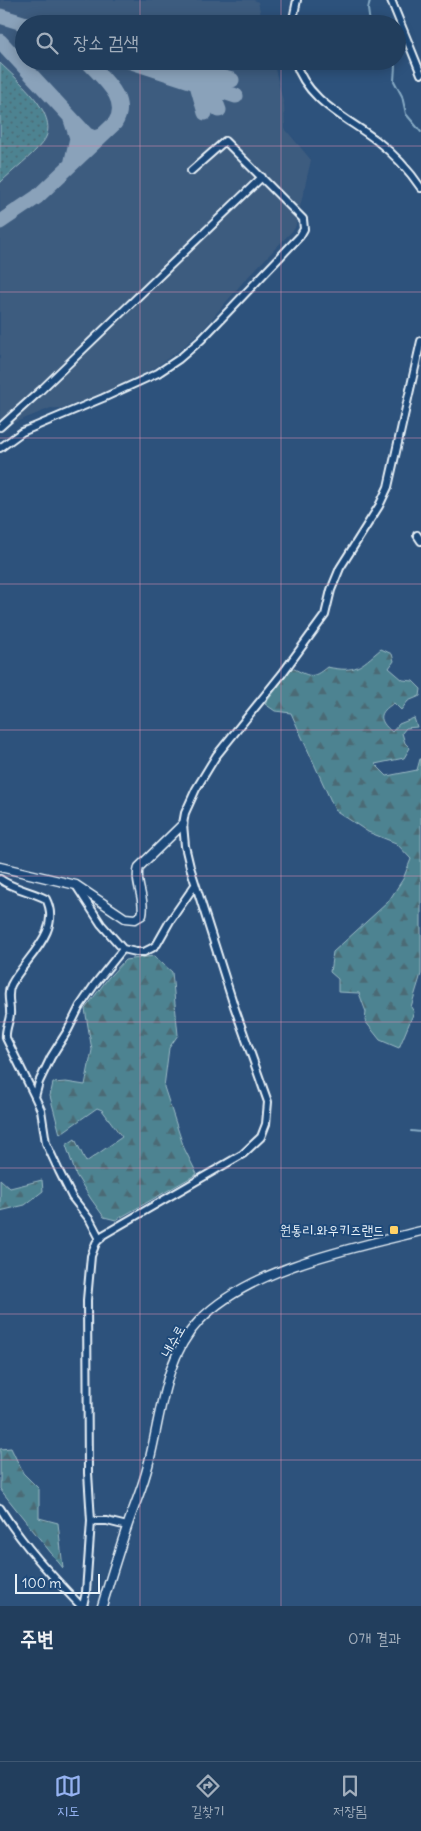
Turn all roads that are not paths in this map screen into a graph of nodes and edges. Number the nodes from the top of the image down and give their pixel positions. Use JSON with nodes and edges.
{"nodes":[{"id":1,"x":298,"y":0,"type":"edge"},
{"id":2,"x":391,"y":0,"type":"edge"},
{"id":3,"x":294,"y":15,"type":"edge"},
{"id":4,"x":397,"y":15,"type":"edge"},
{"id":5,"x":406,"y":37,"type":"edge"},
{"id":6,"x":298,"y":70,"type":"edge"},
{"id":7,"x":421,"y":74,"type":"edge"},
{"id":8,"x":191,"y":171,"type":"dead end"},
{"id":9,"x":262,"y":177,"type":"junction"},
{"id":10,"x":421,"y":188,"type":"edge"},
{"id":11,"x":421,"y":341,"type":"edge"},
{"id":12,"x":0,"y":427,"type":"edge"},
{"id":13,"x":0,"y":448,"type":"edge"},
{"id":14,"x":417,"y":535,"type":"dead end"},
{"id":15,"x":421,"y":541,"type":"edge"},
{"id":16,"x":183,"y":824,"type":"junction"},
{"id":17,"x":0,"y":867,"type":"edge"},
{"id":18,"x":0,"y":879,"type":"edge"},
{"id":19,"x":76,"y":885,"type":"junction"},
{"id":20,"x":195,"y":885,"type":"junction"},
{"id":21,"x":123,"y":949,"type":"junction"},
{"id":22,"x":35,"y":1097,"type":"junction"},
{"id":23,"x":421,"y":1231,"type":"edge"},
{"id":24,"x":100,"y":1239,"type":"junction"},
{"id":25,"x":0,"y":1508,"type":"edge"},
{"id":26,"x":90,"y":1521,"type":"junction"},
{"id":27,"x":127,"y":1526,"type":"junction"},
{"id":28,"x":82,"y":1606,"type":"edge"},
{"id":29,"x":102,"y":1606,"type":"edge"}],
"edges":[{"from":1,"to":3,"type":"street"},
{"from":2,"to":4,"type":"street"},
{"from":5,"to":7,"type":"street"},
{"from":6,"to":10,"type":"street"},
{"from":8,"to":9,"type":"street"},
{"from":9,"to":12,"type":"street"},
{"from":9,"to":13,"type":"street"},
{"from":11,"to":16,"type":"street"},
{"from":14,"to":15,"type":"street"},
{"from":16,"to":19,"type":"street"},
{"from":16,"to":20,"type":"street"},
{"from":17,"to":19,"type":"street"},
{"from":18,"to":22,"type":"street"},
{"from":19,"to":21,"type":"street"},
{"from":20,"to":21,"type":"street"},
{"from":20,"to":24,"type":"street"},
{"from":21,"to":22,"type":"street"},
{"from":22,"to":24,"type":"street"},
{"from":23,"to":27,"type":"street","name":"내수로"},
{"from":24,"to":26,"type":"street"},
{"from":25,"to":28,"type":"street"},
{"from":26,"to":27,"type":"street"},
{"from":26,"to":28,"type":"street"},
{"from":27,"to":29,"type":"street","name":"내수로"}]}
